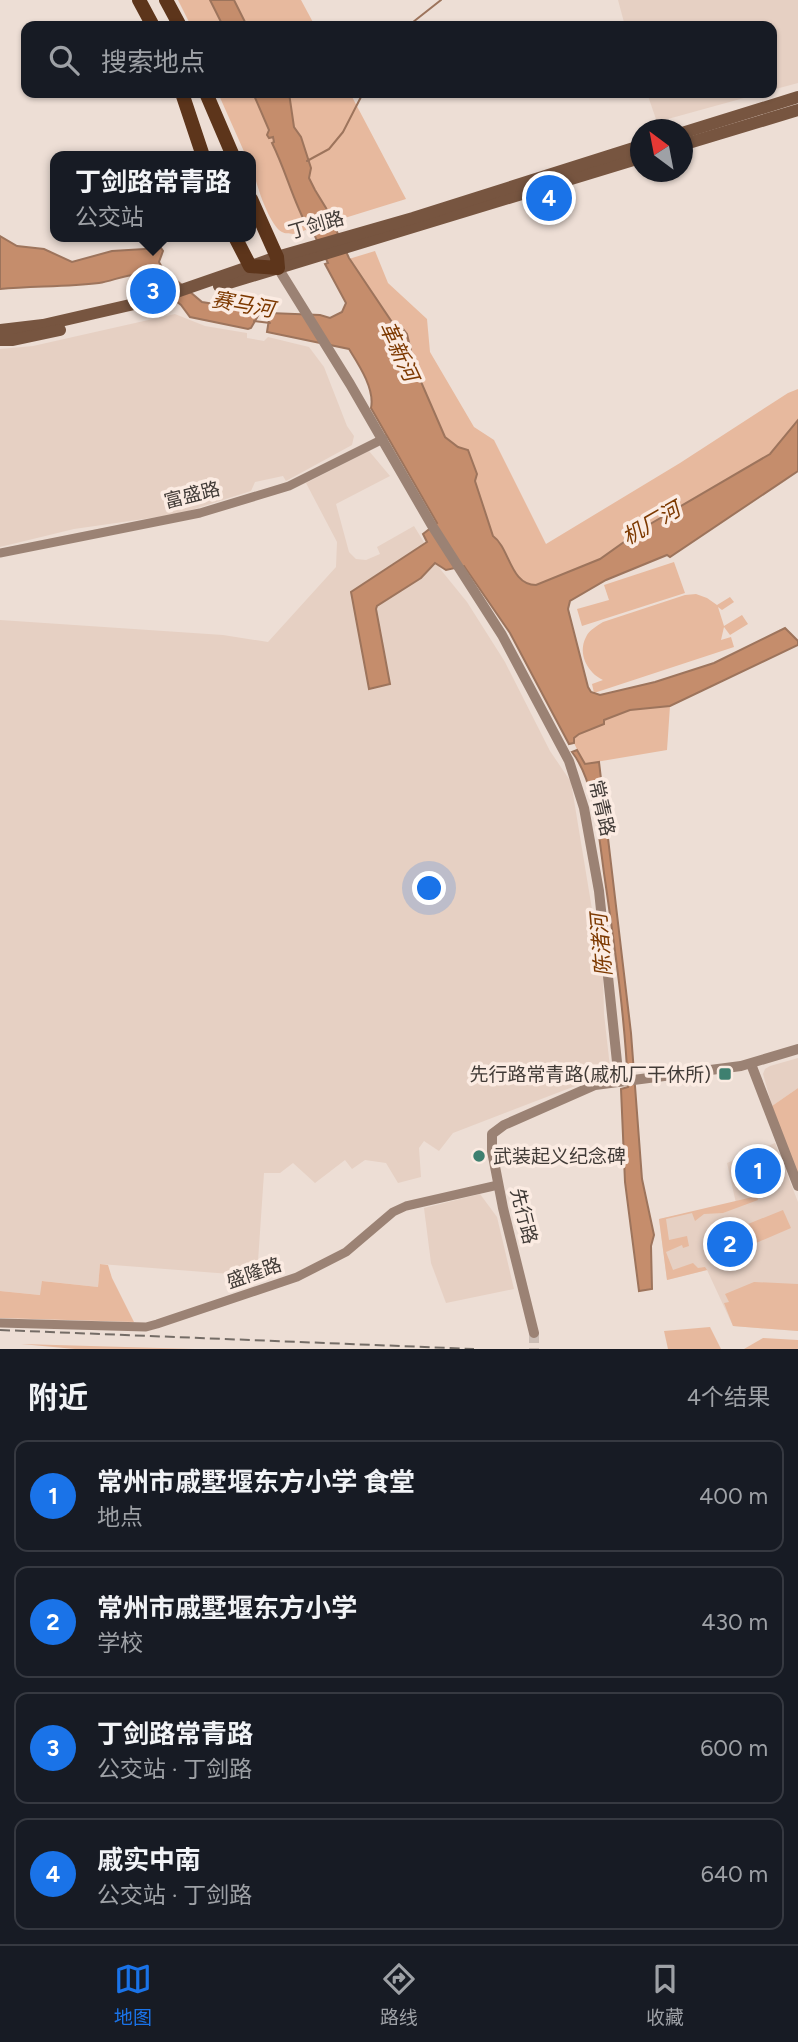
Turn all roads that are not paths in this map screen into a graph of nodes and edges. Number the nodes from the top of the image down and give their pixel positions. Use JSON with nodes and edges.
{"nodes":[{"id":1,"x":139,"y":0,"type":"edge"},
{"id":2,"x":166,"y":0,"type":"edge"},
{"id":3,"x":150,"y":21,"type":"edge"},
{"id":4,"x":177,"y":21,"type":"edge"},
{"id":5,"x":798,"y":97,"type":"edge"},
{"id":6,"x":184,"y":98,"type":"edge"},
{"id":7,"x":208,"y":98,"type":"edge"},
{"id":8,"x":798,"y":110,"type":"edge"},
{"id":9,"x":693,"y":130,"type":"edge"},
{"id":10,"x":693,"y":142,"type":"edge"},
{"id":11,"x":630,"y":149,"type":"edge"},
{"id":12,"x":201,"y":151,"type":"edge"},
{"id":13,"x":231,"y":151,"type":"edge"},
{"id":14,"x":630,"y":161,"type":"edge"},
{"id":15,"x":256,"y":211,"type":"edge"},
{"id":16,"x":237,"y":242,"type":"edge"},
{"id":17,"x":346,"y":242,"type":"junction"},
{"id":18,"x":277,"y":262,"type":"junction"},
{"id":19,"x":250,"y":266,"type":"junction"},
{"id":20,"x":195,"y":289,"type":"junction"},
{"id":21,"x":162,"y":301,"type":"junction"},
{"id":22,"x":0,"y":330,"type":"edge"},
{"id":23,"x":0,"y":340,"type":"edge"},
{"id":24,"x":383,"y":439,"type":"junction"},
{"id":25,"x":0,"y":553,"type":"edge"},
{"id":26,"x":798,"y":1049,"type":"edge"},
{"id":27,"x":751,"y":1064,"type":"junction"},
{"id":28,"x":621,"y":1080,"type":"junction"},
{"id":29,"x":498,"y":1185,"type":"junction"},
{"id":30,"x":798,"y":1186,"type":"edge"},
{"id":31,"x":0,"y":1323,"type":"edge"},
{"id":32,"x":534,"y":1333,"type":"tunnel mouth"}],
"edges":[{"from":1,"to":3,"type":"main road"},
{"from":2,"to":4,"type":"main road"},
{"from":5,"to":9,"type":"main road"},
{"from":6,"to":12,"type":"main road"},
{"from":7,"to":13,"type":"main road"},
{"from":8,"to":10,"type":"main road"},
{"from":11,"to":17,"type":"main road","name":"丁剑路"},
{"from":14,"to":17,"type":"main road","name":"丁剑路"},
{"from":15,"to":18,"type":"main road"},
{"from":16,"to":19,"type":"main road"},
{"from":17,"to":18,"type":"main road","name":"丁剑路"},
{"from":18,"to":19,"type":"main road"},
{"from":18,"to":20,"type":"main road","name":"丁剑路"},
{"from":18,"to":24,"type":"street"},
{"from":19,"to":20,"type":"main road","name":"丁剑路"},
{"from":20,"to":21,"type":"main road","name":"丁剑路"},
{"from":21,"to":22,"type":"main road","name":"丁剑路"},
{"from":21,"to":23,"type":"main road","name":"丁剑路"},
{"from":24,"to":25,"type":"street","name":"富盛路"},
{"from":24,"to":28,"type":"street","name":"常青路"},
{"from":26,"to":27,"type":"street","name":"先行路"},
{"from":27,"to":28,"type":"street","name":"先行路"},
{"from":27,"to":30,"type":"street"},
{"from":28,"to":29,"type":"street","name":"先行路"},
{"from":29,"to":31,"type":"street","name":"盛隆路"},
{"from":29,"to":32,"type":"street","name":"先行路"}]}
